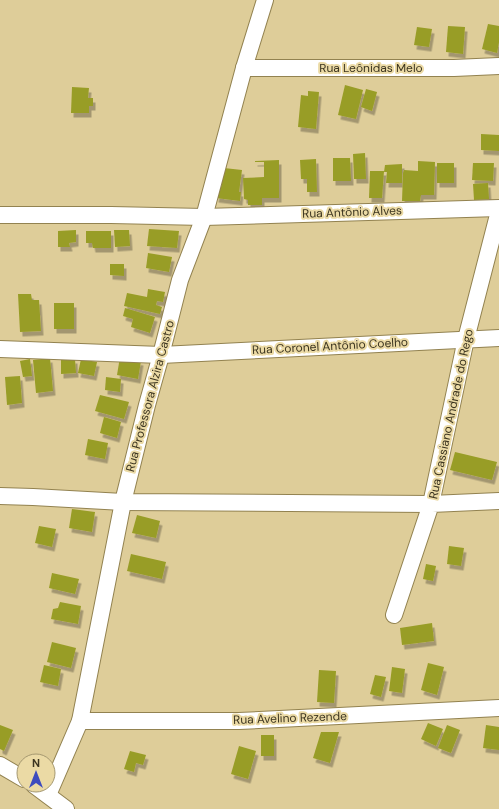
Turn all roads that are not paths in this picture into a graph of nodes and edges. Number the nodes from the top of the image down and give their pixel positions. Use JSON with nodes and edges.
{"nodes":[{"id":1,"x":265,"y":0,"type":"edge"},
{"id":2,"x":499,"y":66,"type":"edge"},
{"id":3,"x":244,"y":68,"type":"junction"},
{"id":4,"x":499,"y":208,"type":"edge"},
{"id":5,"x":499,"y":211,"type":"edge"},
{"id":6,"x":0,"y":215,"type":"edge"},
{"id":7,"x":204,"y":217,"type":"junction"},
{"id":8,"x":499,"y":338,"type":"edge"},
{"id":9,"x":466,"y":339,"type":"junction"},
{"id":10,"x":0,"y":349,"type":"edge"},
{"id":11,"x":161,"y":355,"type":"junction"},
{"id":12,"x":0,"y":496,"type":"edge"},
{"id":13,"x":499,"y":501,"type":"edge"},
{"id":14,"x":123,"y":502,"type":"junction"},
{"id":15,"x":431,"y":504,"type":"junction"},
{"id":16,"x":394,"y":615,"type":"dead end"},
{"id":17,"x":499,"y":708,"type":"edge"},
{"id":18,"x":80,"y":721,"type":"junction"},
{"id":19,"x":0,"y":765,"type":"edge"},
{"id":20,"x":16,"y":774,"type":"edge"},
{"id":21,"x":45,"y":793,"type":"edge"},
{"id":22,"x":48,"y":795,"type":"junction"},
{"id":23,"x":66,"y":809,"type":"edge"}],
"edges":[{"from":1,"to":3,"type":"street","name":"Rua Professora Alzira Castro"},
{"from":2,"to":3,"type":"street","name":"Rua Leônidas Melo"},
{"from":3,"to":7,"type":"street","name":"Rua Professora Alzira Castro"},
{"from":4,"to":7,"type":"street","name":"Rua Antônio Alves"},
{"from":5,"to":9,"type":"street","name":"Rua Cassiano Andrade do Rego"},
{"from":6,"to":7,"type":"street","name":"Rua Antônio Alves"},
{"from":7,"to":11,"type":"street","name":"Rua Professora Alzira Castro"},
{"from":8,"to":9,"type":"street","name":"Rua Coronel Antônio Coelho"},
{"from":9,"to":11,"type":"street","name":"Rua Coronel Antônio Coelho"},
{"from":9,"to":15,"type":"street","name":"Rua Cassiano Andrade do Rego"},
{"from":10,"to":11,"type":"street","name":"Rua Coronel Antônio Coelho"},
{"from":11,"to":14,"type":"street","name":"Rua Professora Alzira Castro"},
{"from":12,"to":14,"type":"street"},
{"from":13,"to":15,"type":"street"},
{"from":14,"to":15,"type":"street","name":"Rua Cassiano Andrade do Rego"},
{"from":14,"to":18,"type":"street","name":"Rua Professora Alzira Castro"},
{"from":15,"to":16,"type":"street"},
{"from":17,"to":18,"type":"street","name":"Rua Avelino Rezende"},
{"from":18,"to":22,"type":"street","name":"Rua Professora Alzira Castro"},
{"from":19,"to":20,"type":"street"},
{"from":21,"to":22,"type":"street"},
{"from":22,"to":23,"type":"street"}]}
